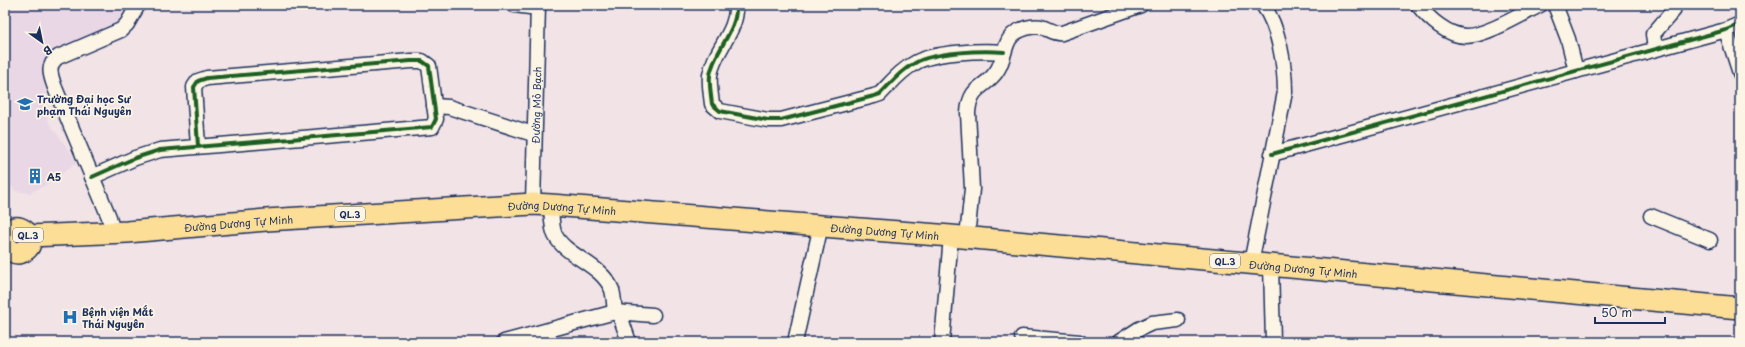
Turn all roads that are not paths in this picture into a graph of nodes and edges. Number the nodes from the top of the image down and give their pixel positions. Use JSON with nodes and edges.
{"nodes":[{"id":1,"x":138,"y":5,"type":"edge"},
{"id":2,"x":514,"y":5,"type":"edge"},
{"id":3,"x":736,"y":5,"type":"edge"},
{"id":4,"x":1141,"y":5,"type":"edge"},
{"id":5,"x":1263,"y":5,"type":"edge"},
{"id":6,"x":1418,"y":5,"type":"edge"},
{"id":7,"x":1540,"y":5,"type":"edge"},
{"id":8,"x":1555,"y":5,"type":"edge"},
{"id":9,"x":1674,"y":5,"type":"edge"},
{"id":10,"x":538,"y":7,"type":"edge"},
{"id":11,"x":1740,"y":24,"type":"edge"},
{"id":12,"x":1726,"y":30,"type":"junction"},
{"id":13,"x":1655,"y":49,"type":"junction"},
{"id":14,"x":1004,"y":52,"type":"junction"},
{"id":15,"x":1576,"y":71,"type":"junction"},
{"id":16,"x":1740,"y":74,"type":"edge"},
{"id":17,"x":434,"y":106,"type":"junction"},
{"id":18,"x":534,"y":134,"type":"junction"},
{"id":19,"x":198,"y":146,"type":"junction"},
{"id":20,"x":1272,"y":154,"type":"junction"},
{"id":21,"x":92,"y":177,"type":"junction"},
{"id":22,"x":542,"y":204,"type":"junction"},
{"id":23,"x":1651,"y":216,"type":"dead end"},
{"id":24,"x":821,"y":226,"type":"junction"},
{"id":25,"x":113,"y":233,"type":"junction"},
{"id":26,"x":959,"y":236,"type":"junction"},
{"id":27,"x":1710,"y":240,"type":"dead end"},
{"id":28,"x":5,"y":244,"type":"edge"},
{"id":29,"x":1251,"y":263,"type":"junction"},
{"id":30,"x":1271,"y":265,"type":"junction"},
{"id":31,"x":1740,"y":308,"type":"edge"},
{"id":32,"x":617,"y":312,"type":"junction"},
{"id":33,"x":652,"y":315,"type":"dead end"},
{"id":34,"x":1178,"y":320,"type":"dead end"},
{"id":35,"x":1022,"y":337,"type":"dead end"},
{"id":36,"x":504,"y":342,"type":"edge"},
{"id":37,"x":629,"y":342,"type":"edge"},
{"id":38,"x":795,"y":342,"type":"edge"},
{"id":39,"x":942,"y":342,"type":"edge"},
{"id":40,"x":1080,"y":342,"type":"edge"},
{"id":41,"x":1119,"y":342,"type":"edge"},
{"id":42,"x":1273,"y":342,"type":"edge"}],
"edges":[{"from":1,"to":21,"type":"street"},
{"from":2,"to":10,"type":"street"},
{"from":3,"to":14,"type":"street"},
{"from":4,"to":14,"type":"street"},
{"from":5,"to":20,"type":"street"},
{"from":6,"to":7,"type":"street"},
{"from":8,"to":15,"type":"street"},
{"from":9,"to":13,"type":"street"},
{"from":10,"to":18,"type":"street","name":"Đường Mỏ Bạch"},
{"from":11,"to":12,"type":"street"},
{"from":12,"to":13,"type":"street"},
{"from":12,"to":16,"type":"street"},
{"from":13,"to":15,"type":"street"},
{"from":14,"to":26,"type":"street"},
{"from":15,"to":20,"type":"street"},
{"from":17,"to":18,"type":"street"},
{"from":17,"to":19,"type":"street"},
{"from":17,"to":19,"type":"street"},
{"from":18,"to":22,"type":"street","name":"Đường Mỏ Bạch"},
{"from":19,"to":21,"type":"street"},
{"from":20,"to":29,"type":"street"},
{"from":21,"to":25,"type":"street"},
{"from":22,"to":24,"type":"highway","name":"Đường Dương Tự Minh","number":"QL.3"},
{"from":22,"to":25,"type":"highway","name":"Đường Dương Tự Minh","number":"QL.3"},
{"from":22,"to":32,"type":"street","name":"Đường Mỏ Bạch"},
{"from":23,"to":27,"type":"street"},
{"from":24,"to":26,"type":"highway","name":"Đường Dương Tự Minh","number":"QL.3"},
{"from":24,"to":38,"type":"street"},
{"from":25,"to":28,"type":"highway","name":"Đường Dương Tự Minh","number":"QL.3"},
{"from":26,"to":29,"type":"highway","name":"Đường Dương Tự Minh","number":"QL.3"},
{"from":26,"to":39,"type":"street"},
{"from":29,"to":30,"type":"highway","name":"Đường Dương Tự Minh","number":"QL.3"},
{"from":30,"to":31,"type":"highway","name":"Đường Dương Tự Minh","number":"QL.3"},
{"from":30,"to":42,"type":"street"},
{"from":32,"to":33,"type":"street"},
{"from":32,"to":36,"type":"street"},
{"from":32,"to":37,"type":"street","name":"Đường Mỏ Bạch"},
{"from":34,"to":41,"type":"street"},
{"from":35,"to":40,"type":"street"}]}
